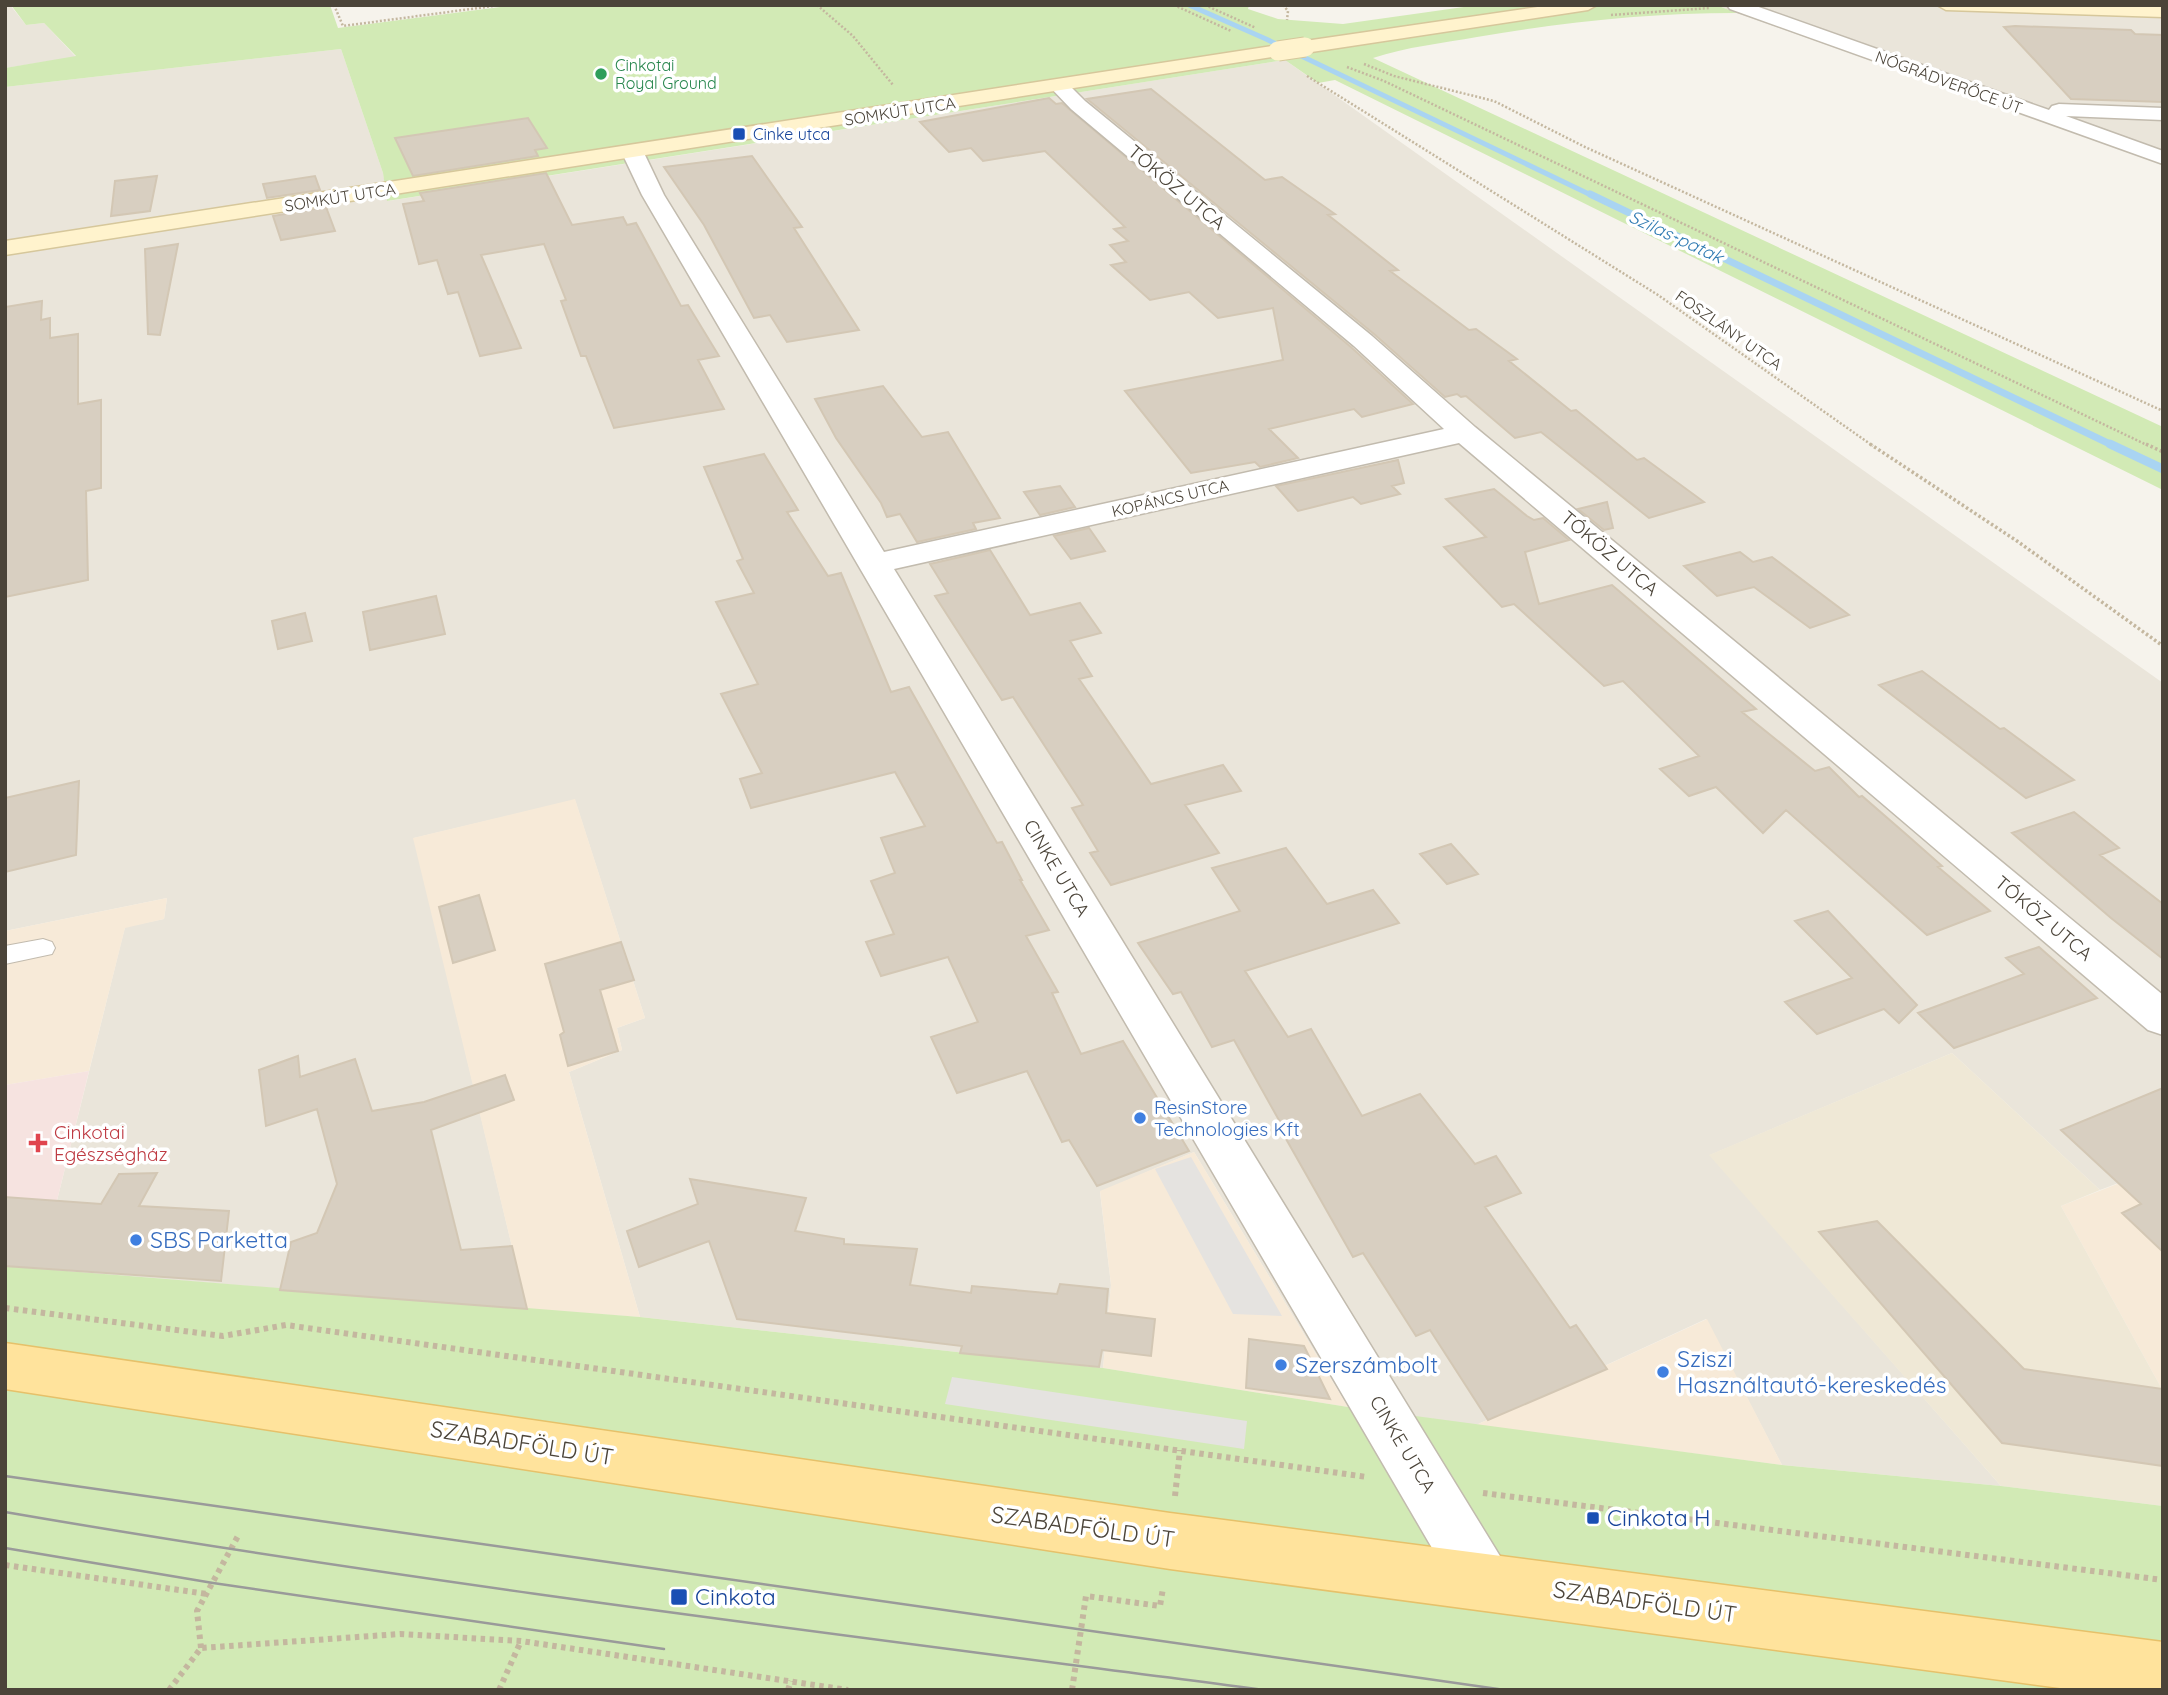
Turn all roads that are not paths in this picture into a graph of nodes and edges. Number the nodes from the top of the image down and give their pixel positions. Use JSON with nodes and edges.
{"nodes":[{"id":1,"x":1588,"y":5,"type":"edge"},
{"id":2,"x":1736,"y":5,"type":"edge"},
{"id":3,"x":1946,"y":5,"type":"edge"},
{"id":4,"x":2163,"y":12,"type":"edge"},
{"id":5,"x":1059,"y":86,"type":"junction"},
{"id":6,"x":2022,"y":109,"type":"junction"},
{"id":7,"x":2163,"y":114,"type":"edge"},
{"id":8,"x":633,"y":153,"type":"junction"},
{"id":9,"x":2163,"y":158,"type":"edge"},
{"id":10,"x":5,"y":248,"type":"edge"},
{"id":11,"x":1465,"y":433,"type":"junction"},
{"id":12,"x":874,"y":564,"type":"junction"},
{"id":13,"x":43,"y":948,"type":"dead end"},
{"id":14,"x":5,"y":955,"type":"edge"},
{"id":15,"x":2163,"y":1019,"type":"edge"},
{"id":16,"x":5,"y":1366,"type":"edge"},
{"id":17,"x":1483,"y":1581,"type":"junction"},
{"id":18,"x":2163,"y":1672,"type":"edge"}],
"edges":[{"from":1,"to":5,"type":"street","name":"SOMKÚT UTCA","bridge":true},
{"from":2,"to":6,"type":"street","name":"NÓGRÁDVERŐCE ÚT"},
{"from":3,"to":4,"type":"street"},
{"from":5,"to":8,"type":"street","name":"SOMKÚT UTCA"},
{"from":5,"to":11,"type":"street","name":"TÓKÖZ UTCA"},
{"from":6,"to":7,"type":"street"},
{"from":6,"to":9,"type":"street","name":"NÓGRÁDVERŐCE ÚT"},
{"from":8,"to":10,"type":"street","name":"SOMKÚT UTCA"},
{"from":8,"to":12,"type":"street","name":"CINKE UTCA"},
{"from":11,"to":12,"type":"street","name":"KOPÁNCS UTCA"},
{"from":11,"to":15,"type":"street","name":"TÓKÖZ UTCA"},
{"from":12,"to":17,"type":"street","name":"CINKE UTCA"},
{"from":13,"to":14,"type":"lane"},
{"from":16,"to":17,"type":"main road","name":"SZABADFÖLD ÚT"},
{"from":17,"to":18,"type":"main road","name":"SZABADFÖLD ÚT"}]}
